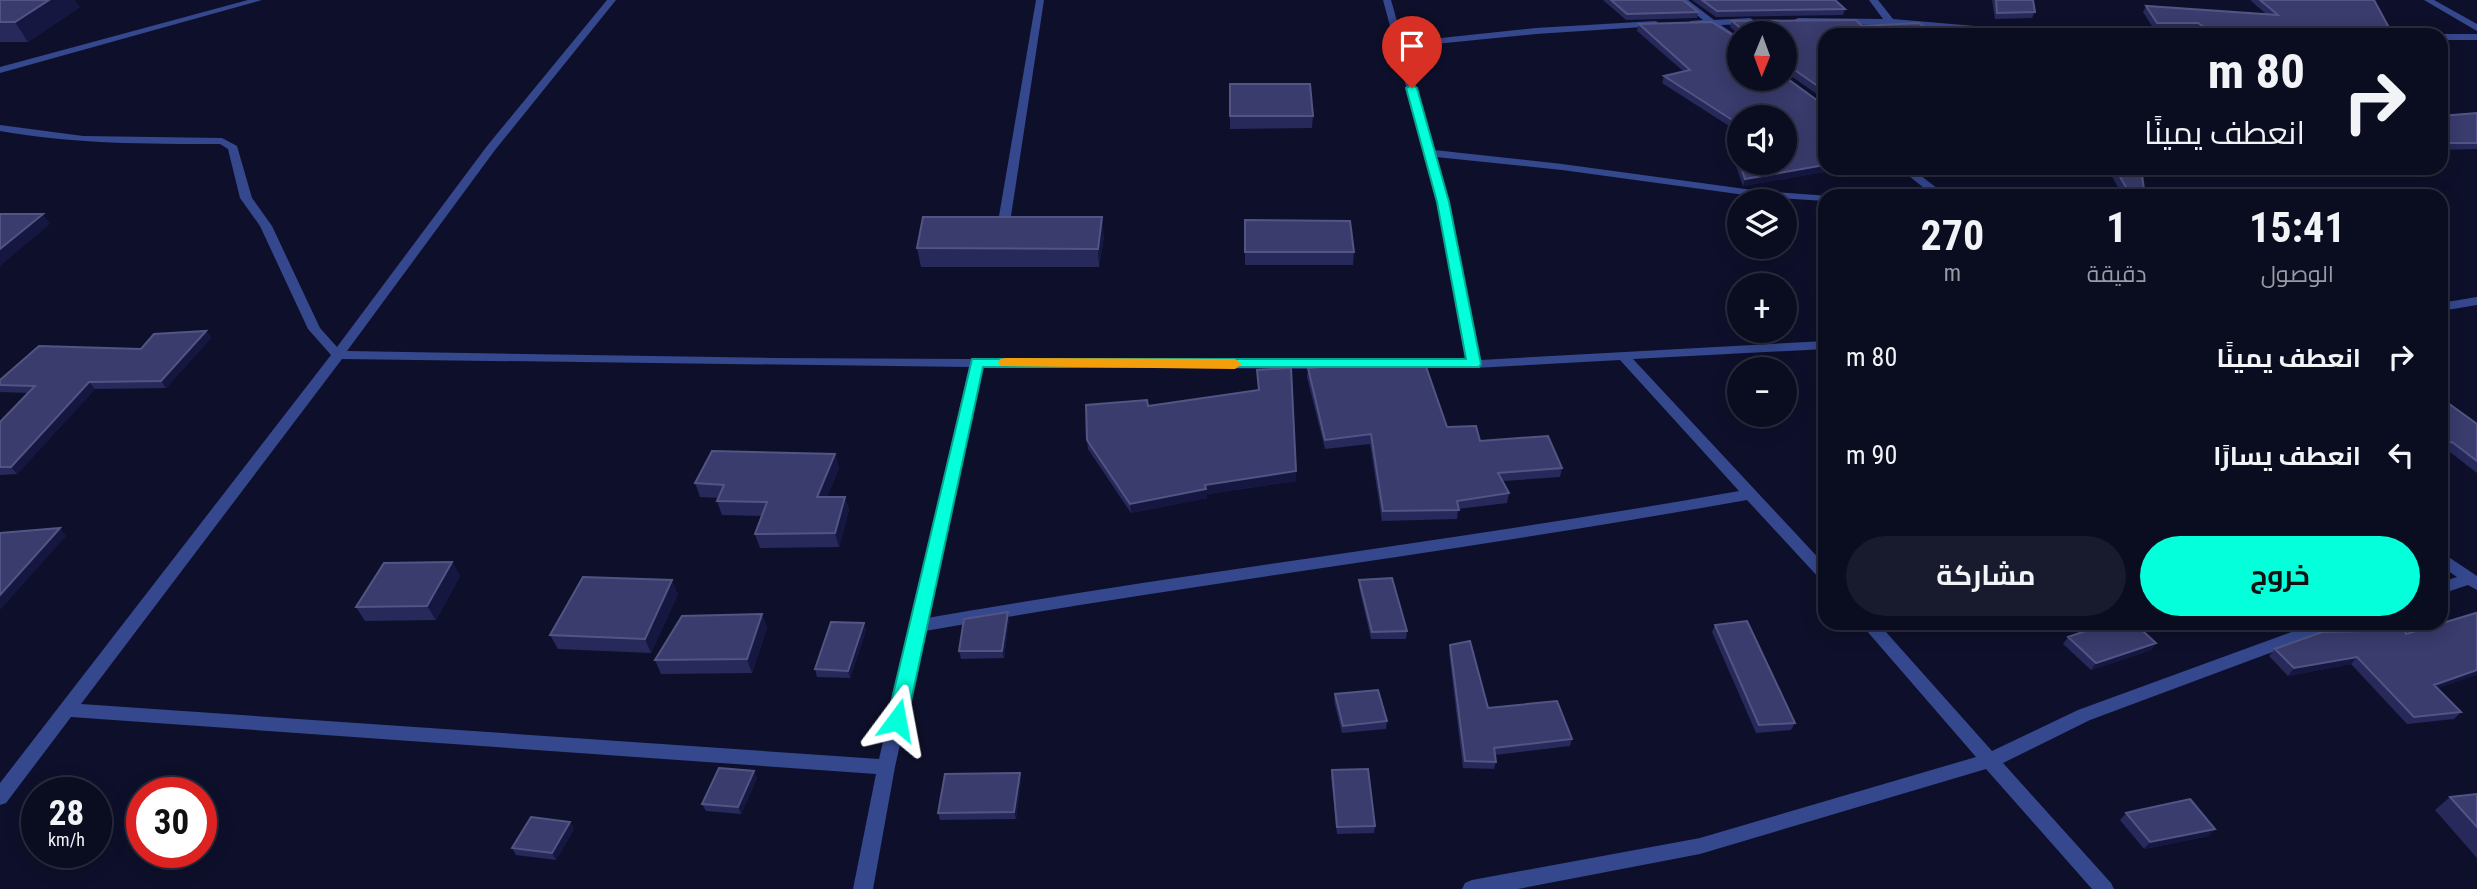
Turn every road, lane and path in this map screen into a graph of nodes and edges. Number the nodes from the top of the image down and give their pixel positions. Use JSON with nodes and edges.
{"nodes":[{"id":1,"x":258,"y":0,"type":"edge"},
{"id":2,"x":612,"y":0,"type":"edge"},
{"id":3,"x":1040,"y":0,"type":"edge"},
{"id":4,"x":1387,"y":0,"type":"edge"},
{"id":5,"x":1682,"y":0,"type":"edge"},
{"id":6,"x":1874,"y":0,"type":"edge"},
{"id":7,"x":2428,"y":0,"type":"edge"},
{"id":8,"x":1797,"y":21,"type":"edge"},
{"id":9,"x":1711,"y":22,"type":"junction"},
{"id":10,"x":1727,"y":22,"type":"edge"},
{"id":11,"x":1890,"y":22,"type":"junction"},
{"id":12,"x":1686,"y":23,"type":"edge"},
{"id":13,"x":1662,"y":24,"type":"edge"},
{"id":14,"x":1962,"y":28,"type":"edge"},
{"id":15,"x":2477,"y":28,"type":"edge"},
{"id":16,"x":1727,"y":34,"type":"edge"},
{"id":17,"x":2448,"y":37,"type":"edge"},
{"id":18,"x":2477,"y":37,"type":"edge"},
{"id":19,"x":1400,"y":45,"type":"junction"},
{"id":20,"x":0,"y":70,"type":"edge"},
{"id":21,"x":0,"y":128,"type":"edge"},
{"id":22,"x":1429,"y":153,"type":"junction"},
{"id":23,"x":1913,"y":175,"type":"edge"},
{"id":24,"x":1932,"y":189,"type":"edge"},
{"id":25,"x":1818,"y":198,"type":"edge"},
{"id":26,"x":1005,"y":216,"type":"edge"},
{"id":27,"x":2477,"y":302,"type":"edge"},
{"id":28,"x":2448,"y":306,"type":"edge"},
{"id":29,"x":1818,"y":345,"type":"edge"},
{"id":30,"x":338,"y":355,"type":"junction"},
{"id":31,"x":1623,"y":356,"type":"junction"},
{"id":32,"x":977,"y":362,"type":"junction"},
{"id":33,"x":1474,"y":364,"type":"junction"},
{"id":34,"x":1369,"y":365,"type":"edge"},
{"id":35,"x":1396,"y":365,"type":"edge"},
{"id":36,"x":1750,"y":494,"type":"junction"},
{"id":37,"x":2448,"y":563,"type":"edge"},
{"id":38,"x":1818,"y":567,"type":"edge"},
{"id":39,"x":2474,"y":582,"type":"edge"},
{"id":40,"x":2448,"y":587,"type":"edge"},
{"id":41,"x":918,"y":626,"type":"junction"},
{"id":42,"x":1874,"y":630,"type":"edge"},
{"id":43,"x":2315,"y":630,"type":"edge"},
{"id":44,"x":67,"y":710,"type":"junction"},
{"id":45,"x":1992,"y":760,"type":"junction"},
{"id":46,"x":886,"y":767,"type":"junction"},
{"id":47,"x":0,"y":797,"type":"edge"},
{"id":48,"x":863,"y":889,"type":"edge"},
{"id":49,"x":1472,"y":889,"type":"edge"},
{"id":50,"x":2104,"y":889,"type":"edge"}],
"edges":[{"from":1,"to":20,"type":"street"},
{"from":2,"to":30,"type":"street"},
{"from":3,"to":26,"type":"street"},
{"from":4,"to":19,"type":"street"},
{"from":5,"to":9,"type":"street"},
{"from":6,"to":11,"type":"street"},
{"from":7,"to":15,"type":"street"},
{"from":8,"to":11,"type":"street"},
{"from":9,"to":10,"type":"street"},
{"from":9,"to":12,"type":"street"},
{"from":9,"to":16,"type":"street"},
{"from":11,"to":14,"type":"street"},
{"from":13,"to":19,"type":"street"},
{"from":17,"to":18,"type":"street"},
{"from":19,"to":22,"type":"street"},
{"from":21,"to":30,"type":"street"},
{"from":22,"to":25,"type":"street"},
{"from":22,"to":33,"type":"street"},
{"from":23,"to":24,"type":"street"},
{"from":27,"to":28,"type":"street"},
{"from":29,"to":31,"type":"street"},
{"from":30,"to":32,"type":"street"},
{"from":30,"to":44,"type":"street"},
{"from":31,"to":33,"type":"street"},
{"from":31,"to":36,"type":"street"},
{"from":32,"to":34,"type":"street"},
{"from":32,"to":41,"type":"street"},
{"from":33,"to":35,"type":"street"},
{"from":36,"to":38,"type":"street"},
{"from":36,"to":41,"type":"street"},
{"from":37,"to":39,"type":"street"},
{"from":39,"to":40,"type":"street"},
{"from":41,"to":46,"type":"street"},
{"from":42,"to":45,"type":"street"},
{"from":43,"to":45,"type":"street"},
{"from":44,"to":46,"type":"street"},
{"from":44,"to":47,"type":"street"},
{"from":45,"to":49,"type":"street"},
{"from":45,"to":50,"type":"street"},
{"from":46,"to":48,"type":"street"}]}
